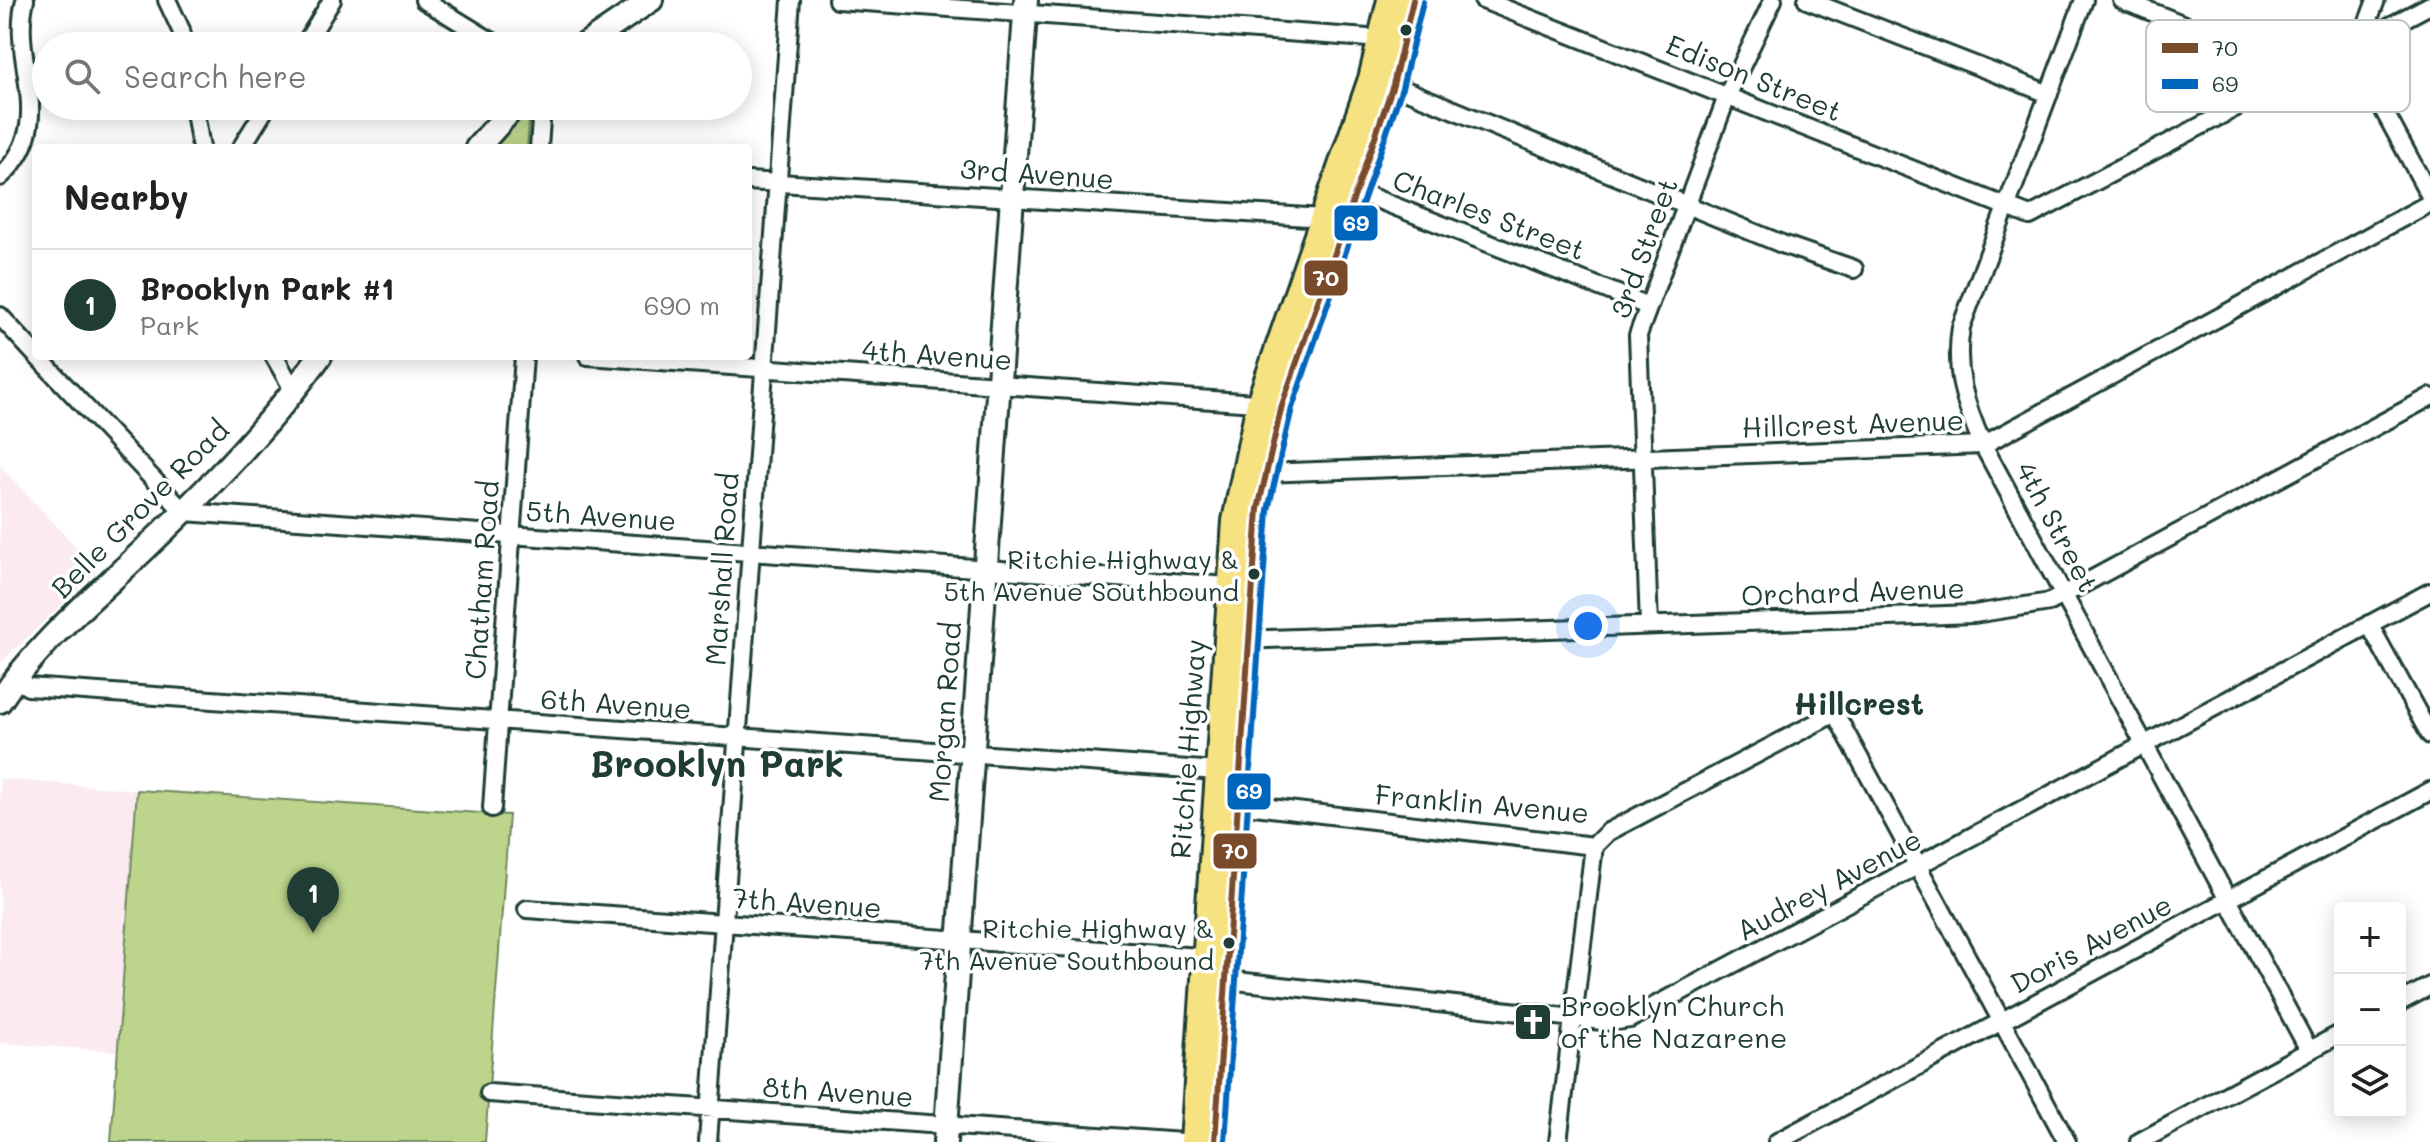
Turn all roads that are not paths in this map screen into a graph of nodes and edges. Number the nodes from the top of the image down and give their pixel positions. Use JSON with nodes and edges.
{"nodes":[{"id":1,"x":25,"y":0,"type":"edge"},
{"id":2,"x":167,"y":0,"type":"edge"},
{"id":3,"x":332,"y":0,"type":"edge"},
{"id":4,"x":424,"y":0,"type":"edge"},
{"id":5,"x":651,"y":0,"type":"edge"},
{"id":6,"x":791,"y":0,"type":"edge"},
{"id":7,"x":837,"y":0,"type":"edge"},
{"id":8,"x":1390,"y":0,"type":"edge"},
{"id":9,"x":1413,"y":0,"type":"edge"},
{"id":10,"x":1485,"y":0,"type":"edge"},
{"id":11,"x":1773,"y":0,"type":"edge"},
{"id":12,"x":1807,"y":0,"type":"edge"},
{"id":13,"x":2084,"y":0,"type":"edge"},
{"id":14,"x":2122,"y":0,"type":"edge"},
{"id":15,"x":2376,"y":0,"type":"edge"},
{"id":16,"x":2430,"y":5,"type":"edge"},
{"id":17,"x":1026,"y":6,"type":"edge"},
{"id":18,"x":2172,"y":20,"type":"edge"},
{"id":19,"x":2367,"y":20,"type":"edge"},
{"id":20,"x":2402,"y":20,"type":"edge"},
{"id":21,"x":181,"y":32,"type":"edge"},
{"id":22,"x":313,"y":32,"type":"edge"},
{"id":23,"x":476,"y":32,"type":"edge"},
{"id":24,"x":604,"y":32,"type":"edge"},
{"id":25,"x":1382,"y":39,"type":"junction"},
{"id":26,"x":1393,"y":85,"type":"junction"},
{"id":27,"x":1728,"y":94,"type":"junction"},
{"id":28,"x":2049,"y":94,"type":"junction"},
{"id":29,"x":2229,"y":112,"type":"edge"},
{"id":30,"x":2388,"y":112,"type":"edge"},
{"id":31,"x":196,"y":120,"type":"edge"},
{"id":32,"x":258,"y":120,"type":"edge"},
{"id":33,"x":502,"y":120,"type":"edge"},
{"id":34,"x":541,"y":120,"type":"edge"},
{"id":35,"x":200,"y":144,"type":"edge"},
{"id":36,"x":243,"y":144,"type":"edge"},
{"id":37,"x":481,"y":144,"type":"edge"},
{"id":38,"x":539,"y":144,"type":"edge"},
{"id":39,"x":0,"y":177,"type":"edge"},
{"id":40,"x":752,"y":181,"type":"edge"},
{"id":41,"x":776,"y":183,"type":"junction"},
{"id":42,"x":1356,"y":191,"type":"junction"},
{"id":43,"x":2430,"y":196,"type":"edge"},
{"id":44,"x":1011,"y":198,"type":"junction"},
{"id":45,"x":1689,"y":203,"type":"junction"},
{"id":46,"x":2430,"y":203,"type":"edge"},
{"id":47,"x":2004,"y":207,"type":"junction"},
{"id":48,"x":1323,"y":218,"type":"junction"},
{"id":49,"x":1854,"y":269,"type":"dead end"},
{"id":50,"x":1648,"y":306,"type":"junction"},
{"id":51,"x":0,"y":316,"type":"edge"},
{"id":52,"x":32,"y":350,"type":"edge"},
{"id":53,"x":42,"y":360,"type":"edge"},
{"id":54,"x":276,"y":360,"type":"edge"},
{"id":55,"x":317,"y":360,"type":"edge"},
{"id":56,"x":524,"y":360,"type":"edge"},
{"id":57,"x":646,"y":360,"type":"edge"},
{"id":58,"x":763,"y":368,"type":"junction"},
{"id":59,"x":999,"y":385,"type":"junction"},
{"id":60,"x":294,"y":391,"type":"junction"},
{"id":61,"x":2430,"y":397,"type":"edge"},
{"id":62,"x":1270,"y":404,"type":"junction"},
{"id":63,"x":1983,"y":445,"type":"junction"},
{"id":64,"x":1643,"y":458,"type":"junction"},
{"id":65,"x":1265,"y":473,"type":"junction"},
{"id":66,"x":184,"y":512,"type":"junction"},
{"id":67,"x":512,"y":536,"type":"junction"},
{"id":68,"x":750,"y":552,"type":"junction"},
{"id":69,"x":985,"y":569,"type":"junction"},
{"id":70,"x":1229,"y":586,"type":"junction"},
{"id":71,"x":2430,"y":592,"type":"edge"},
{"id":72,"x":2064,"y":595,"type":"junction"},
{"id":73,"x":2369,"y":624,"type":"junction"},
{"id":74,"x":1649,"y":625,"type":"junction"},
{"id":75,"x":1236,"y":640,"type":"junction"},
{"id":76,"x":15,"y":678,"type":"junction"},
{"id":77,"x":0,"y":701,"type":"edge"},
{"id":78,"x":498,"y":722,"type":"junction"},
{"id":79,"x":2430,"y":735,"type":"edge"},
{"id":80,"x":737,"y":738,"type":"junction"},
{"id":81,"x":2145,"y":745,"type":"junction"},
{"id":82,"x":972,"y":754,"type":"junction"},
{"id":83,"x":1217,"y":771,"type":"junction"},
{"id":84,"x":2430,"y":791,"type":"edge"},
{"id":85,"x":1237,"y":804,"type":"junction"},
{"id":86,"x":492,"y":808,"type":"dead end"},
{"id":87,"x":1594,"y":846,"type":"junction"},
{"id":88,"x":1918,"y":866,"type":"junction"},
{"id":89,"x":2228,"y":900,"type":"junction"},
{"id":90,"x":527,"y":909,"type":"dead end"},
{"id":91,"x":724,"y":923,"type":"junction"},
{"id":92,"x":959,"y":940,"type":"junction"},
{"id":93,"x":1215,"y":968,"type":"junction"},
{"id":94,"x":2430,"y":986,"type":"edge"},
{"id":95,"x":2406,"y":999,"type":"edge"},
{"id":96,"x":1573,"y":1018,"type":"junction"},
{"id":97,"x":2002,"y":1021,"type":"junction"},
{"id":98,"x":2334,"y":1037,"type":"edge"},
{"id":99,"x":2309,"y":1050,"type":"junction"},
{"id":100,"x":489,"y":1093,"type":"dead end"},
{"id":101,"x":710,"y":1109,"type":"junction"},
{"id":102,"x":945,"y":1134,"type":"edge"},
{"id":103,"x":708,"y":1142,"type":"edge"},
{"id":104,"x":1183,"y":1142,"type":"edge"},
{"id":105,"x":1193,"y":1142,"type":"edge"},
{"id":106,"x":1215,"y":1142,"type":"edge"},
{"id":107,"x":1558,"y":1142,"type":"edge"},
{"id":108,"x":1778,"y":1142,"type":"edge"},
{"id":109,"x":2067,"y":1142,"type":"edge"},
{"id":110,"x":2139,"y":1142,"type":"edge"}],
"edges":[{"from":1,"to":39,"type":"street"},
{"from":2,"to":21,"type":"street"},
{"from":3,"to":22,"type":"street"},
{"from":4,"to":23,"type":"street"},
{"from":5,"to":24,"type":"street"},
{"from":6,"to":41,"type":"street","name":"Marshall Road"},
{"from":7,"to":17,"type":"street"},
{"from":8,"to":25,"type":"main road","name":"Ritchie Highway"},
{"from":9,"to":26,"type":"main road","name":"Ritchie Highway"},
{"from":10,"to":27,"type":"street","name":"Edison Street"},
{"from":11,"to":27,"type":"street","name":"3rd Street"},
{"from":12,"to":28,"type":"street"},
{"from":13,"to":28,"type":"street","name":"4th Street"},
{"from":14,"to":18,"type":"street"},
{"from":15,"to":19,"type":"street"},
{"from":16,"to":20,"type":"street","name":"Edison Street"},
{"from":17,"to":25,"type":"street"},
{"from":17,"to":44,"type":"street","name":"Morgan Road"},
{"from":25,"to":48,"type":"main road","name":"Ritchie Highway"},
{"from":26,"to":42,"type":"main road","name":"Ritchie Highway"},
{"from":26,"to":45,"type":"street"},
{"from":27,"to":45,"type":"street","name":"3rd Street"},
{"from":27,"to":47,"type":"street","name":"Edison Street"},
{"from":28,"to":47,"type":"street","name":"4th Street"},
{"from":29,"to":47,"type":"street","name":"Edison Street"},
{"from":30,"to":43,"type":"street"},
{"from":31,"to":35,"type":"street"},
{"from":32,"to":36,"type":"street"},
{"from":33,"to":37,"type":"street"},
{"from":34,"to":38,"type":"street"},
{"from":40,"to":41,"type":"street","name":"3rd Avenue"},
{"from":41,"to":44,"type":"street","name":"3rd Avenue"},
{"from":41,"to":58,"type":"street","name":"Marshall Road"},
{"from":42,"to":50,"type":"street","name":"Charles Street"},
{"from":42,"to":62,"type":"main road","name":"Ritchie Highway"},
{"from":44,"to":48,"type":"street","name":"3rd Avenue"},
{"from":44,"to":59,"type":"street","name":"Morgan Road"},
{"from":45,"to":49,"type":"street"},
{"from":45,"to":50,"type":"street","name":"3rd Street"},
{"from":46,"to":63,"type":"street","name":"Hillcrest Avenue"},
{"from":47,"to":63,"type":"street","name":"4th Street"},
{"from":48,"to":62,"type":"main road","name":"Ritchie Highway"},
{"from":50,"to":64,"type":"street","name":"3rd Street"},
{"from":51,"to":52,"type":"street"},
{"from":53,"to":66,"type":"street"},
{"from":54,"to":60,"type":"street"},
{"from":55,"to":60,"type":"street","name":"Belle Grove Road"},
{"from":56,"to":67,"type":"street","name":"Chatham Road"},
{"from":57,"to":58,"type":"street","name":"4th Avenue"},
{"from":58,"to":59,"type":"street","name":"4th Avenue"},
{"from":58,"to":68,"type":"street","name":"Marshall Road"},
{"from":59,"to":62,"type":"street","name":"4th Avenue"},
{"from":59,"to":69,"type":"street","name":"Morgan Road"},
{"from":60,"to":66,"type":"street","name":"Belle Grove Road"},
{"from":61,"to":72,"type":"street","name":"Orchard Avenue"},
{"from":62,"to":65,"type":"main road","name":"Ritchie Highway"},
{"from":62,"to":70,"type":"main road","name":"Ritchie Highway"},
{"from":63,"to":64,"type":"street","name":"Hillcrest Avenue"},
{"from":63,"to":72,"type":"street","name":"4th Street"},
{"from":64,"to":65,"type":"street","name":"Hillcrest Avenue"},
{"from":64,"to":74,"type":"street","name":"3rd Street"},
{"from":65,"to":75,"type":"main road","name":"Ritchie Highway"},
{"from":66,"to":67,"type":"street","name":"5th Avenue"},
{"from":66,"to":76,"type":"street","name":"Belle Grove Road"},
{"from":67,"to":68,"type":"street","name":"5th Avenue"},
{"from":67,"to":78,"type":"street","name":"Chatham Road"},
{"from":68,"to":69,"type":"street","name":"5th Avenue"},
{"from":68,"to":80,"type":"street","name":"Marshall Road"},
{"from":69,"to":70,"type":"street","name":"5th Avenue"},
{"from":69,"to":82,"type":"street","name":"Morgan Road"},
{"from":70,"to":75,"type":"main road","name":"Ritchie Highway"},
{"from":71,"to":73,"type":"street","name":"Audrey Avenue"},
{"from":72,"to":74,"type":"street","name":"Orchard Avenue"},
{"from":72,"to":81,"type":"street","name":"4th Street"},
{"from":73,"to":79,"type":"street"},
{"from":73,"to":81,"type":"street","name":"Audrey Avenue"},
{"from":74,"to":75,"type":"street","name":"Orchard Avenue"},
{"from":75,"to":83,"type":"main road","name":"Ritchie Highway"},
{"from":75,"to":85,"type":"main road","name":"Ritchie Highway"},
{"from":76,"to":77,"type":"street","name":"Belle Grove Road"},
{"from":76,"to":78,"type":"street","name":"6th Avenue"},
{"from":78,"to":80,"type":"street","name":"6th Avenue"},
{"from":78,"to":86,"type":"street","name":"Chatham Road"},
{"from":80,"to":82,"type":"street","name":"6th Avenue"},
{"from":80,"to":91,"type":"street","name":"Marshall Road"},
{"from":81,"to":88,"type":"street","name":"Audrey Avenue"},
{"from":81,"to":89,"type":"street","name":"4th Street"},
{"from":82,"to":83,"type":"street","name":"6th Avenue"},
{"from":82,"to":92,"type":"street","name":"Morgan Road"},
{"from":83,"to":93,"type":"main road","name":"Ritchie Highway"},
{"from":84,"to":89,"type":"street","name":"Doris Avenue"},
{"from":85,"to":87,"type":"street","name":"Franklin Avenue"},
{"from":85,"to":93,"type":"main road","name":"Ritchie Highway"},
{"from":87,"to":88,"type":"street","name":"Franklin Avenue"},
{"from":87,"to":96,"type":"street"},
{"from":88,"to":96,"type":"street","name":"Audrey Avenue"},
{"from":88,"to":97,"type":"street"},
{"from":89,"to":97,"type":"street","name":"Doris Avenue"},
{"from":89,"to":99,"type":"street","name":"4th Street"},
{"from":90,"to":91,"type":"street","name":"7th Avenue"},
{"from":91,"to":92,"type":"street","name":"7th Avenue"},
{"from":91,"to":101,"type":"street","name":"Marshall Road"},
{"from":92,"to":93,"type":"street","name":"7th Avenue"},
{"from":92,"to":102,"type":"street","name":"Morgan Road"},
{"from":93,"to":96,"type":"street","name":"Audrey Avenue"},
{"from":93,"to":105,"type":"main road","name":"Ritchie Highway"},
{"from":93,"to":106,"type":"main road","name":"Ritchie Highway"},
{"from":94,"to":95,"type":"street"},
{"from":96,"to":107,"type":"street"},
{"from":97,"to":108,"type":"street","name":"Doris Avenue"},
{"from":97,"to":109,"type":"street"},
{"from":98,"to":99,"type":"street"},
{"from":99,"to":110,"type":"street"},
{"from":100,"to":101,"type":"street","name":"8th Avenue"},
{"from":101,"to":102,"type":"street","name":"8th Avenue"},
{"from":101,"to":103,"type":"street","name":"Marshall Road"},
{"from":102,"to":104,"type":"street","name":"8th Avenue"}]}
